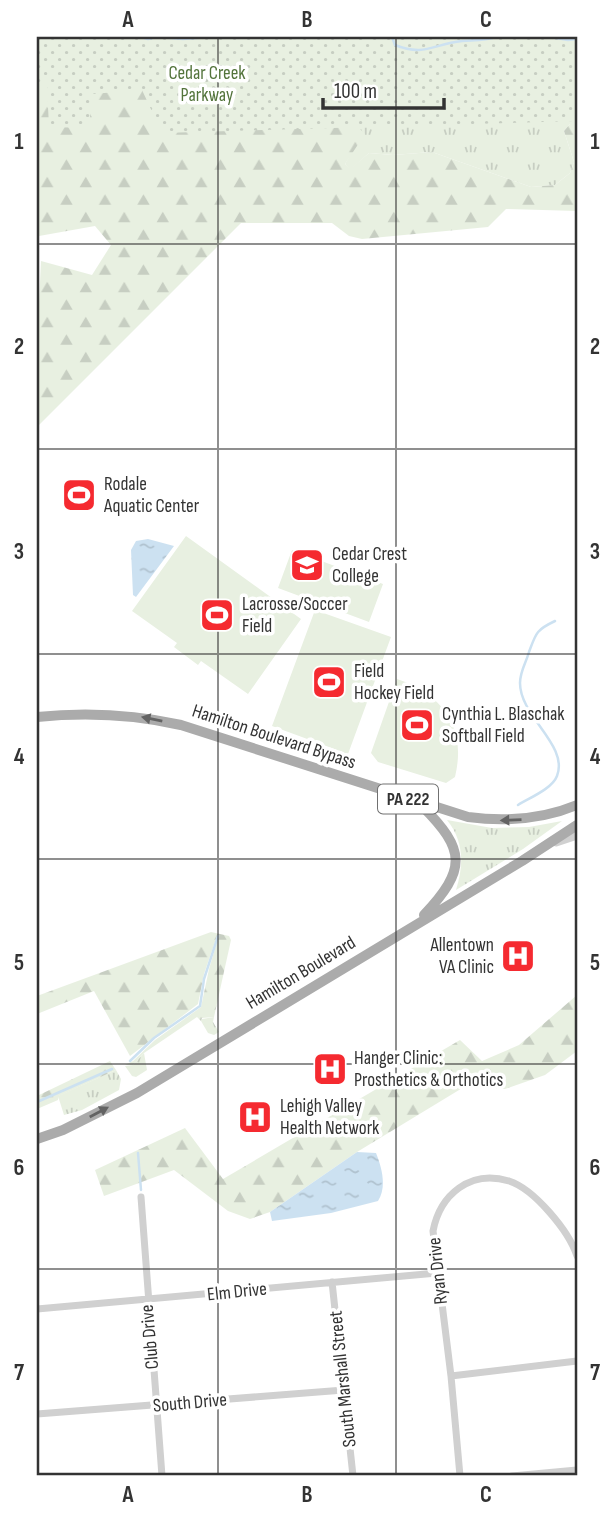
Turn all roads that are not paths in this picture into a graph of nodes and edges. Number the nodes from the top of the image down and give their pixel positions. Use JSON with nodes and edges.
{"nodes":[{"id":1,"x":37,"y":717,"type":"edge"},
{"id":2,"x":418,"y":803,"type":"junction"},
{"id":3,"x":577,"y":805,"type":"edge"},
{"id":4,"x":577,"y":825,"type":"edge"},
{"id":5,"x":577,"y":835,"type":"edge"},
{"id":6,"x":548,"y":845,"type":"junction"},
{"id":7,"x":415,"y":924,"type":"junction"},
{"id":8,"x":37,"y":1139,"type":"edge"},
{"id":9,"x":141,"y":1197,"type":"dead end"},
{"id":10,"x":577,"y":1256,"type":"edge"},
{"id":11,"x":437,"y":1273,"type":"junction"},
{"id":12,"x":332,"y":1282,"type":"junction"},
{"id":13,"x":147,"y":1300,"type":"junction"},
{"id":14,"x":37,"y":1309,"type":"edge"},
{"id":15,"x":577,"y":1361,"type":"edge"},
{"id":16,"x":452,"y":1376,"type":"junction"},
{"id":17,"x":344,"y":1390,"type":"junction"},
{"id":18,"x":156,"y":1405,"type":"junction"},
{"id":19,"x":37,"y":1415,"type":"edge"},
{"id":20,"x":577,"y":1469,"type":"edge"},
{"id":21,"x":162,"y":1476,"type":"edge"},
{"id":22,"x":353,"y":1476,"type":"edge"},
{"id":23,"x":460,"y":1476,"type":"edge"},
{"id":24,"x":512,"y":1476,"type":"edge"}],
"edges":[{"from":2,"to":1,"type":"main road","name":"Hamilton Boulevard Bypass","number":"PA 222","one_way":true},
{"from":3,"to":2,"type":"main road","name":"Hamilton Boulevard Bypass","number":"PA 222","one_way":true},
{"from":2,"to":7,"type":"main road"},
{"from":4,"to":6,"type":"main road","name":"Hamilton Boulevard"},
{"from":5,"to":6,"type":"street"},
{"from":6,"to":7,"type":"main road","name":"Hamilton Boulevard"},
{"from":8,"to":7,"type":"main road","name":"Hamilton Boulevard","one_way":true},
{"from":9,"to":13,"type":"street","name":"Club Drive"},
{"from":10,"to":11,"type":"street","name":"Ryan Drive"},
{"from":11,"to":12,"type":"street","name":"Elm Drive"},
{"from":11,"to":16,"type":"street","name":"Ryan Drive"},
{"from":12,"to":13,"type":"street","name":"Elm Drive"},
{"from":12,"to":17,"type":"street","name":"South Marshall Street"},
{"from":13,"to":14,"type":"street","name":"Elm Drive"},
{"from":13,"to":18,"type":"street","name":"Club Drive"},
{"from":15,"to":16,"type":"street"},
{"from":16,"to":23,"type":"street","name":"Ryan Drive"},
{"from":17,"to":18,"type":"street","name":"South Drive"},
{"from":17,"to":22,"type":"street","name":"South Marshall Street"},
{"from":18,"to":19,"type":"street","name":"South Drive"},
{"from":18,"to":21,"type":"street","name":"Club Drive"},
{"from":20,"to":24,"type":"street"}]}
